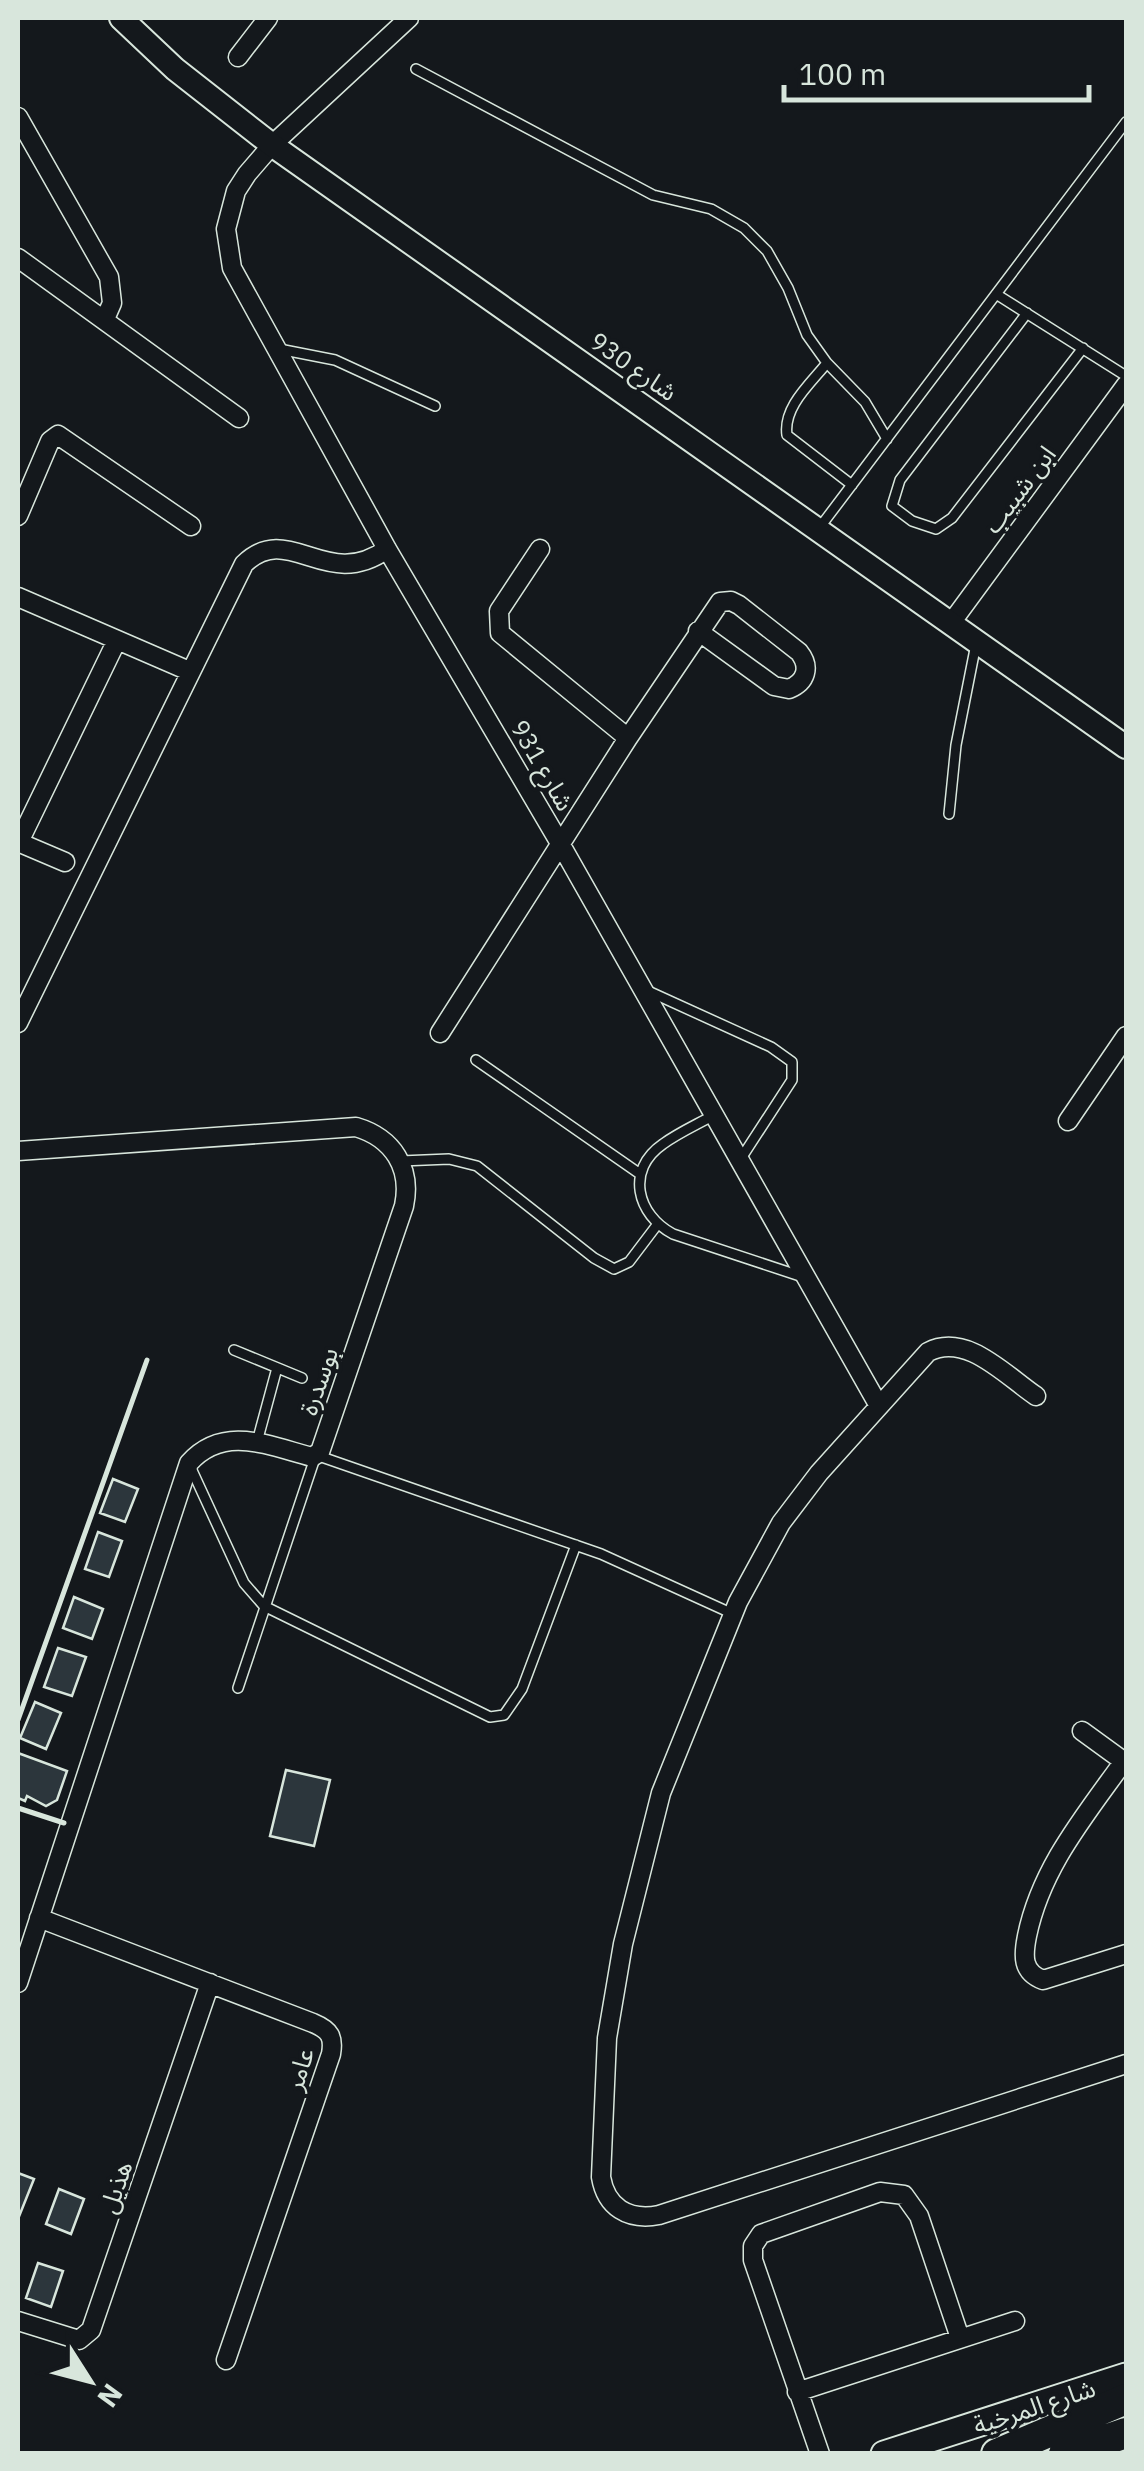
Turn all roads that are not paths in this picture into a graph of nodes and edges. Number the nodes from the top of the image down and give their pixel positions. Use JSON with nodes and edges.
{"nodes":[{"id":1,"x":120,"y":18,"type":"edge"},
{"id":2,"x":268,"y":18,"type":"edge"},
{"id":3,"x":410,"y":18,"type":"edge"},
{"id":4,"x":238,"y":57,"type":"dead end"},
{"id":5,"x":416,"y":70,"type":"dead end"},
{"id":6,"x":18,"y":117,"type":"edge"},
{"id":7,"x":1126,"y":122,"type":"edge"},
{"id":8,"x":272,"y":145,"type":"junction"},
{"id":9,"x":18,"y":258,"type":"edge"},
{"id":10,"x":996,"y":294,"type":"junction"},
{"id":11,"x":1027,"y":313,"type":"junction"},
{"id":12,"x":105,"y":318,"type":"junction"},
{"id":13,"x":1083,"y":348,"type":"junction"},
{"id":14,"x":276,"y":349,"type":"junction"},
{"id":15,"x":827,"y":363,"type":"junction"},
{"id":16,"x":1126,"y":376,"type":"edge"},
{"id":17,"x":1126,"y":385,"type":"edge"},
{"id":18,"x":435,"y":406,"type":"dead end"},
{"id":19,"x":239,"y":418,"type":"dead end"},
{"id":20,"x":887,"y":440,"type":"junction"},
{"id":21,"x":852,"y":485,"type":"junction"},
{"id":22,"x":18,"y":516,"type":"edge"},
{"id":23,"x":191,"y":526,"type":"dead end"},
{"id":24,"x":818,"y":530,"type":"junction"},
{"id":25,"x":387,"y":549,"type":"junction"},
{"id":26,"x":540,"y":549,"type":"dead end"},
{"id":27,"x":18,"y":597,"type":"edge"},
{"id":28,"x":951,"y":623,"type":"junction"},
{"id":29,"x":698,"y":631,"type":"junction"},
{"id":30,"x":117,"y":640,"type":"junction"},
{"id":31,"x":977,"y":642,"type":"junction"},
{"id":32,"x":189,"y":671,"type":"junction"},
{"id":33,"x":628,"y":738,"type":"junction"},
{"id":34,"x":1126,"y":747,"type":"edge"},
{"id":35,"x":949,"y":814,"type":"dead end"},
{"id":36,"x":18,"y":842,"type":"edge"},
{"id":37,"x":561,"y":844,"type":"junction"},
{"id":38,"x":65,"y":862,"type":"dead end"},
{"id":39,"x":641,"y":988,"type":"junction"},
{"id":40,"x":18,"y":1023,"type":"edge"},
{"id":41,"x":440,"y":1033,"type":"dead end"},
{"id":42,"x":1126,"y":1036,"type":"edge"},
{"id":43,"x":476,"y":1060,"type":"dead end"},
{"id":44,"x":712,"y":1116,"type":"junction"},
{"id":45,"x":1068,"y":1121,"type":"dead end"},
{"id":46,"x":18,"y":1151,"type":"edge"},
{"id":47,"x":401,"y":1161,"type":"junction"},
{"id":48,"x":739,"y":1162,"type":"junction"},
{"id":49,"x":640,"y":1174,"type":"junction"},
{"id":50,"x":656,"y":1225,"type":"junction"},
{"id":51,"x":804,"y":1277,"type":"junction"},
{"id":52,"x":234,"y":1350,"type":"dead end"},
{"id":53,"x":277,"y":1368,"type":"junction"},
{"id":54,"x":302,"y":1378,"type":"dead end"},
{"id":55,"x":1036,"y":1396,"type":"dead end"},
{"id":56,"x":880,"y":1406,"type":"junction"},
{"id":57,"x":257,"y":1442,"type":"junction"},
{"id":58,"x":316,"y":1455,"type":"junction"},
{"id":59,"x":189,"y":1463,"type":"junction"},
{"id":60,"x":576,"y":1545,"type":"junction"},
{"id":61,"x":264,"y":1606,"type":"junction"},
{"id":62,"x":734,"y":1614,"type":"junction"},
{"id":63,"x":238,"y":1688,"type":"dead end"},
{"id":64,"x":1082,"y":1731,"type":"dead end"},
{"id":65,"x":1125,"y":1762,"type":"edge"},
{"id":66,"x":39,"y":1918,"type":"junction"},
{"id":67,"x":1126,"y":1954,"type":"edge"},
{"id":68,"x":210,"y":1983,"type":"junction"},
{"id":69,"x":18,"y":1984,"type":"edge"},
{"id":70,"x":1126,"y":2064,"type":"edge"},
{"id":71,"x":18,"y":2321,"type":"edge"},
{"id":72,"x":1015,"y":2321,"type":"dead end"},
{"id":73,"x":960,"y":2338,"type":"junction"},
{"id":74,"x":226,"y":2360,"type":"dead end"},
{"id":75,"x":1126,"y":2376,"type":"edge"},
{"id":76,"x":797,"y":2392,"type":"junction"},
{"id":77,"x":1126,"y":2400,"type":"edge"},
{"id":78,"x":1126,"y":2433,"type":"edge"},
{"id":79,"x":820,"y":2454,"type":"edge"},
{"id":80,"x":884,"y":2454,"type":"edge"},
{"id":81,"x":996,"y":2454,"type":"edge"},
{"id":82,"x":1064,"y":2454,"type":"edge"}],
"edges":[{"from":1,"to":8,"type":"street","name":"شارع 930"},
{"from":2,"to":4,"type":"street"},
{"from":3,"to":8,"type":"street","name":"شارع 931"},
{"from":5,"to":15,"type":"lane"},
{"from":6,"to":12,"type":"street"},
{"from":7,"to":10,"type":"lane"},
{"from":8,"to":14,"type":"street","name":"شارع 931"},
{"from":8,"to":24,"type":"street","name":"شارع 930"},
{"from":9,"to":12,"type":"street"},
{"from":10,"to":11,"type":"lane"},
{"from":10,"to":20,"type":"lane"},
{"from":11,"to":13,"type":"lane"},
{"from":11,"to":13,"type":"lane"},
{"from":12,"to":19,"type":"street"},
{"from":13,"to":16,"type":"lane"},
{"from":14,"to":18,"type":"lane"},
{"from":14,"to":25,"type":"street","name":"شارع 931"},
{"from":15,"to":20,"type":"lane"},
{"from":15,"to":21,"type":"lane"},
{"from":17,"to":28,"type":"street","name":"ابن شبيب"},
{"from":20,"to":21,"type":"lane"},
{"from":21,"to":24,"type":"lane"},
{"from":22,"to":23,"type":"street"},
{"from":24,"to":28,"type":"street","name":"شارع 930"},
{"from":25,"to":32,"type":"street"},
{"from":25,"to":37,"type":"street","name":"شارع 931"},
{"from":26,"to":33,"type":"street"},
{"from":27,"to":30,"type":"street"},
{"from":28,"to":31,"type":"street","name":"شارع 930"},
{"from":29,"to":29,"type":"street"},
{"from":29,"to":33,"type":"street"},
{"from":30,"to":32,"type":"street"},
{"from":30,"to":36,"type":"street"},
{"from":31,"to":34,"type":"street","name":"شارع 930"},
{"from":31,"to":35,"type":"lane"},
{"from":32,"to":40,"type":"street"},
{"from":33,"to":37,"type":"street"},
{"from":36,"to":38,"type":"street"},
{"from":37,"to":39,"type":"street","name":"شارع 931"},
{"from":37,"to":41,"type":"street"},
{"from":39,"to":44,"type":"street","name":"شارع 931"},
{"from":39,"to":48,"type":"lane"},
{"from":42,"to":45,"type":"street"},
{"from":43,"to":49,"type":"lane"},
{"from":44,"to":48,"type":"street","name":"شارع 931"},
{"from":44,"to":49,"type":"lane"},
{"from":46,"to":47,"type":"street"},
{"from":47,"to":50,"type":"lane"},
{"from":47,"to":58,"type":"street","name":"بوسدرة"},
{"from":48,"to":51,"type":"street","name":"شارع 931"},
{"from":49,"to":50,"type":"lane"},
{"from":50,"to":51,"type":"lane"},
{"from":51,"to":56,"type":"street","name":"شارع 931"},
{"from":52,"to":53,"type":"lane"},
{"from":53,"to":54,"type":"lane"},
{"from":53,"to":57,"type":"lane"},
{"from":55,"to":56,"type":"street"},
{"from":56,"to":62,"type":"street"},
{"from":57,"to":58,"type":"street","name":"بوسدرة"},
{"from":57,"to":59,"type":"street","name":"بوسدرة"},
{"from":58,"to":60,"type":"lane"},
{"from":58,"to":61,"type":"lane"},
{"from":59,"to":61,"type":"lane"},
{"from":59,"to":66,"type":"street"},
{"from":60,"to":61,"type":"lane"},
{"from":60,"to":62,"type":"lane"},
{"from":61,"to":63,"type":"lane"},
{"from":62,"to":70,"type":"street"},
{"from":64,"to":65,"type":"street"},
{"from":65,"to":67,"type":"street"},
{"from":66,"to":68,"type":"street","name":"عامر"},
{"from":66,"to":69,"type":"street"},
{"from":68,"to":71,"type":"street","name":"هذيل"},
{"from":68,"to":74,"type":"street","name":"عامر"},
{"from":72,"to":73,"type":"street"},
{"from":73,"to":76,"type":"street"},
{"from":73,"to":76,"type":"street"},
{"from":75,"to":80,"type":"main road","name":"شارع المرخية"},
{"from":76,"to":79,"type":"street"},
{"from":77,"to":81,"type":"highway"},
{"from":78,"to":82,"type":"highway"}]}
